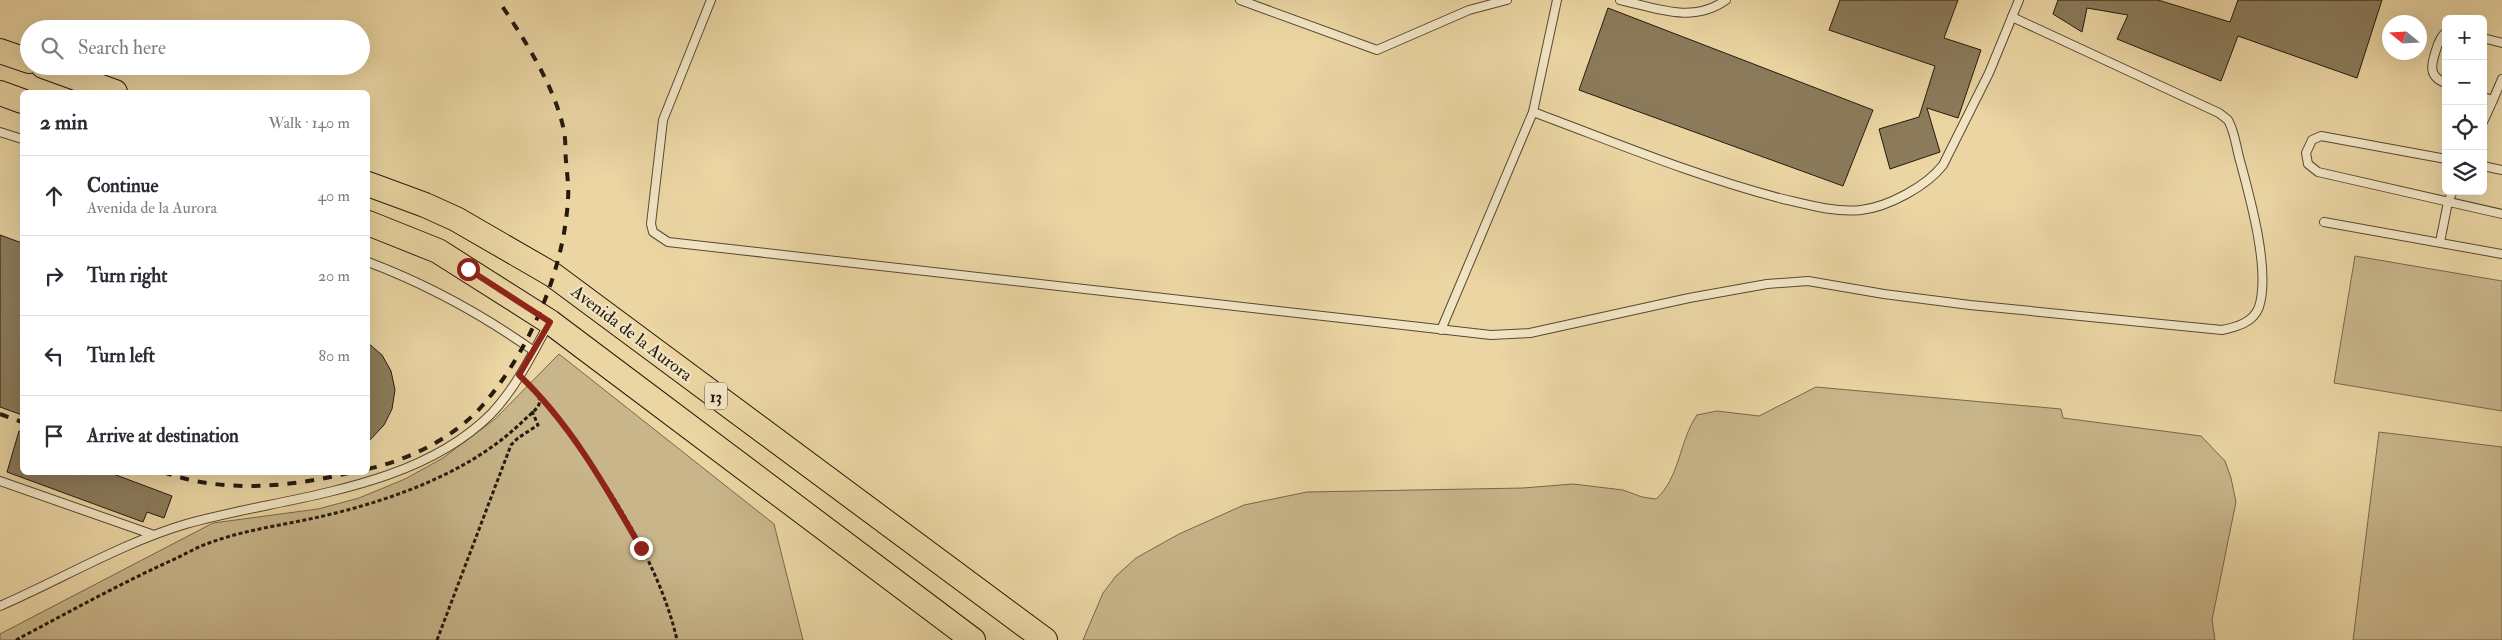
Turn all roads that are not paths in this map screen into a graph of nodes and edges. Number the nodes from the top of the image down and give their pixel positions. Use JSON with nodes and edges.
{"nodes":[{"id":1,"x":710,"y":0,"type":"edge"},
{"id":2,"x":1240,"y":0,"type":"edge"},
{"id":3,"x":1507,"y":0,"type":"edge"},
{"id":4,"x":1557,"y":0,"type":"edge"},
{"id":5,"x":1620,"y":0,"type":"edge"},
{"id":6,"x":1726,"y":0,"type":"edge"},
{"id":7,"x":2019,"y":0,"type":"edge"},
{"id":8,"x":2012,"y":17,"type":"junction"},
{"id":9,"x":2442,"y":36,"type":"edge"},
{"id":10,"x":2487,"y":39,"type":"edge"},
{"id":11,"x":2502,"y":43,"type":"edge"},
{"id":12,"x":0,"y":51,"type":"edge"},
{"id":13,"x":20,"y":58,"type":"edge"},
{"id":14,"x":68,"y":75,"type":"edge"},
{"id":15,"x":2502,"y":79,"type":"edge"},
{"id":16,"x":2442,"y":81,"type":"edge"},
{"id":17,"x":110,"y":90,"type":"edge"},
{"id":18,"x":0,"y":93,"type":"edge"},
{"id":19,"x":2487,"y":98,"type":"edge"},
{"id":20,"x":20,"y":100,"type":"edge"},
{"id":21,"x":2492,"y":100,"type":"junction"},
{"id":22,"x":1533,"y":112,"type":"junction"},
{"id":23,"x":2487,"y":112,"type":"edge"},
{"id":24,"x":0,"y":132,"type":"edge"},
{"id":25,"x":20,"y":138,"type":"edge"},
{"id":26,"x":2442,"y":158,"type":"edge"},
{"id":27,"x":2487,"y":167,"type":"edge"},
{"id":28,"x":2502,"y":170,"type":"edge"},
{"id":29,"x":370,"y":185,"type":"edge"},
{"id":30,"x":2451,"y":195,"type":"edge"},
{"id":31,"x":2448,"y":202,"type":"junction"},
{"id":32,"x":2502,"y":214,"type":"edge"},
{"id":33,"x":2324,"y":222,"type":"dead end"},
{"id":34,"x":370,"y":224,"type":"edge"},
{"id":35,"x":2440,"y":242,"type":"junction"},
{"id":36,"x":2502,"y":254,"type":"edge"},
{"id":37,"x":370,"y":263,"type":"edge"},
{"id":38,"x":550,"y":322,"type":"junction"},
{"id":39,"x":1441,"y":330,"type":"junction"},
{"id":40,"x":534,"y":351,"type":"junction"},
{"id":41,"x":0,"y":480,"type":"edge"},
{"id":42,"x":154,"y":535,"type":"junction"},
{"id":43,"x":0,"y":606,"type":"edge"},
{"id":44,"x":973,"y":640,"type":"edge"},
{"id":45,"x":1046,"y":640,"type":"edge"}],
"edges":[{"from":1,"to":39,"type":"lane"},
{"from":2,"to":3,"type":"lane"},
{"from":4,"to":22,"type":"lane"},
{"from":5,"to":6,"type":"lane"},
{"from":7,"to":8,"type":"lane"},
{"from":8,"to":22,"type":"lane"},
{"from":8,"to":39,"type":"lane"},
{"from":9,"to":16,"type":"lane"},
{"from":10,"to":11,"type":"lane"},
{"from":12,"to":13,"type":"main road"},
{"from":14,"to":17,"type":"main road"},
{"from":15,"to":21,"type":"lane"},
{"from":18,"to":20,"type":"main road"},
{"from":19,"to":21,"type":"lane"},
{"from":21,"to":23,"type":"lane"},
{"from":22,"to":39,"type":"lane"},
{"from":24,"to":25,"type":"lane"},
{"from":26,"to":31,"type":"lane"},
{"from":27,"to":28,"type":"lane"},
{"from":29,"to":45,"type":"main road","name":"Avenida de la Aurora","number":"13"},
{"from":30,"to":31,"type":"lane"},
{"from":31,"to":32,"type":"lane"},
{"from":31,"to":35,"type":"lane"},
{"from":33,"to":35,"type":"lane"},
{"from":34,"to":38,"type":"main road","number":"13"},
{"from":35,"to":36,"type":"lane"},
{"from":37,"to":40,"type":"lane"},
{"from":38,"to":40,"type":"lane"},
{"from":38,"to":44,"type":"main road","number":"13"},
{"from":40,"to":42,"type":"lane"},
{"from":41,"to":42,"type":"lane"},
{"from":42,"to":43,"type":"lane"}]}
